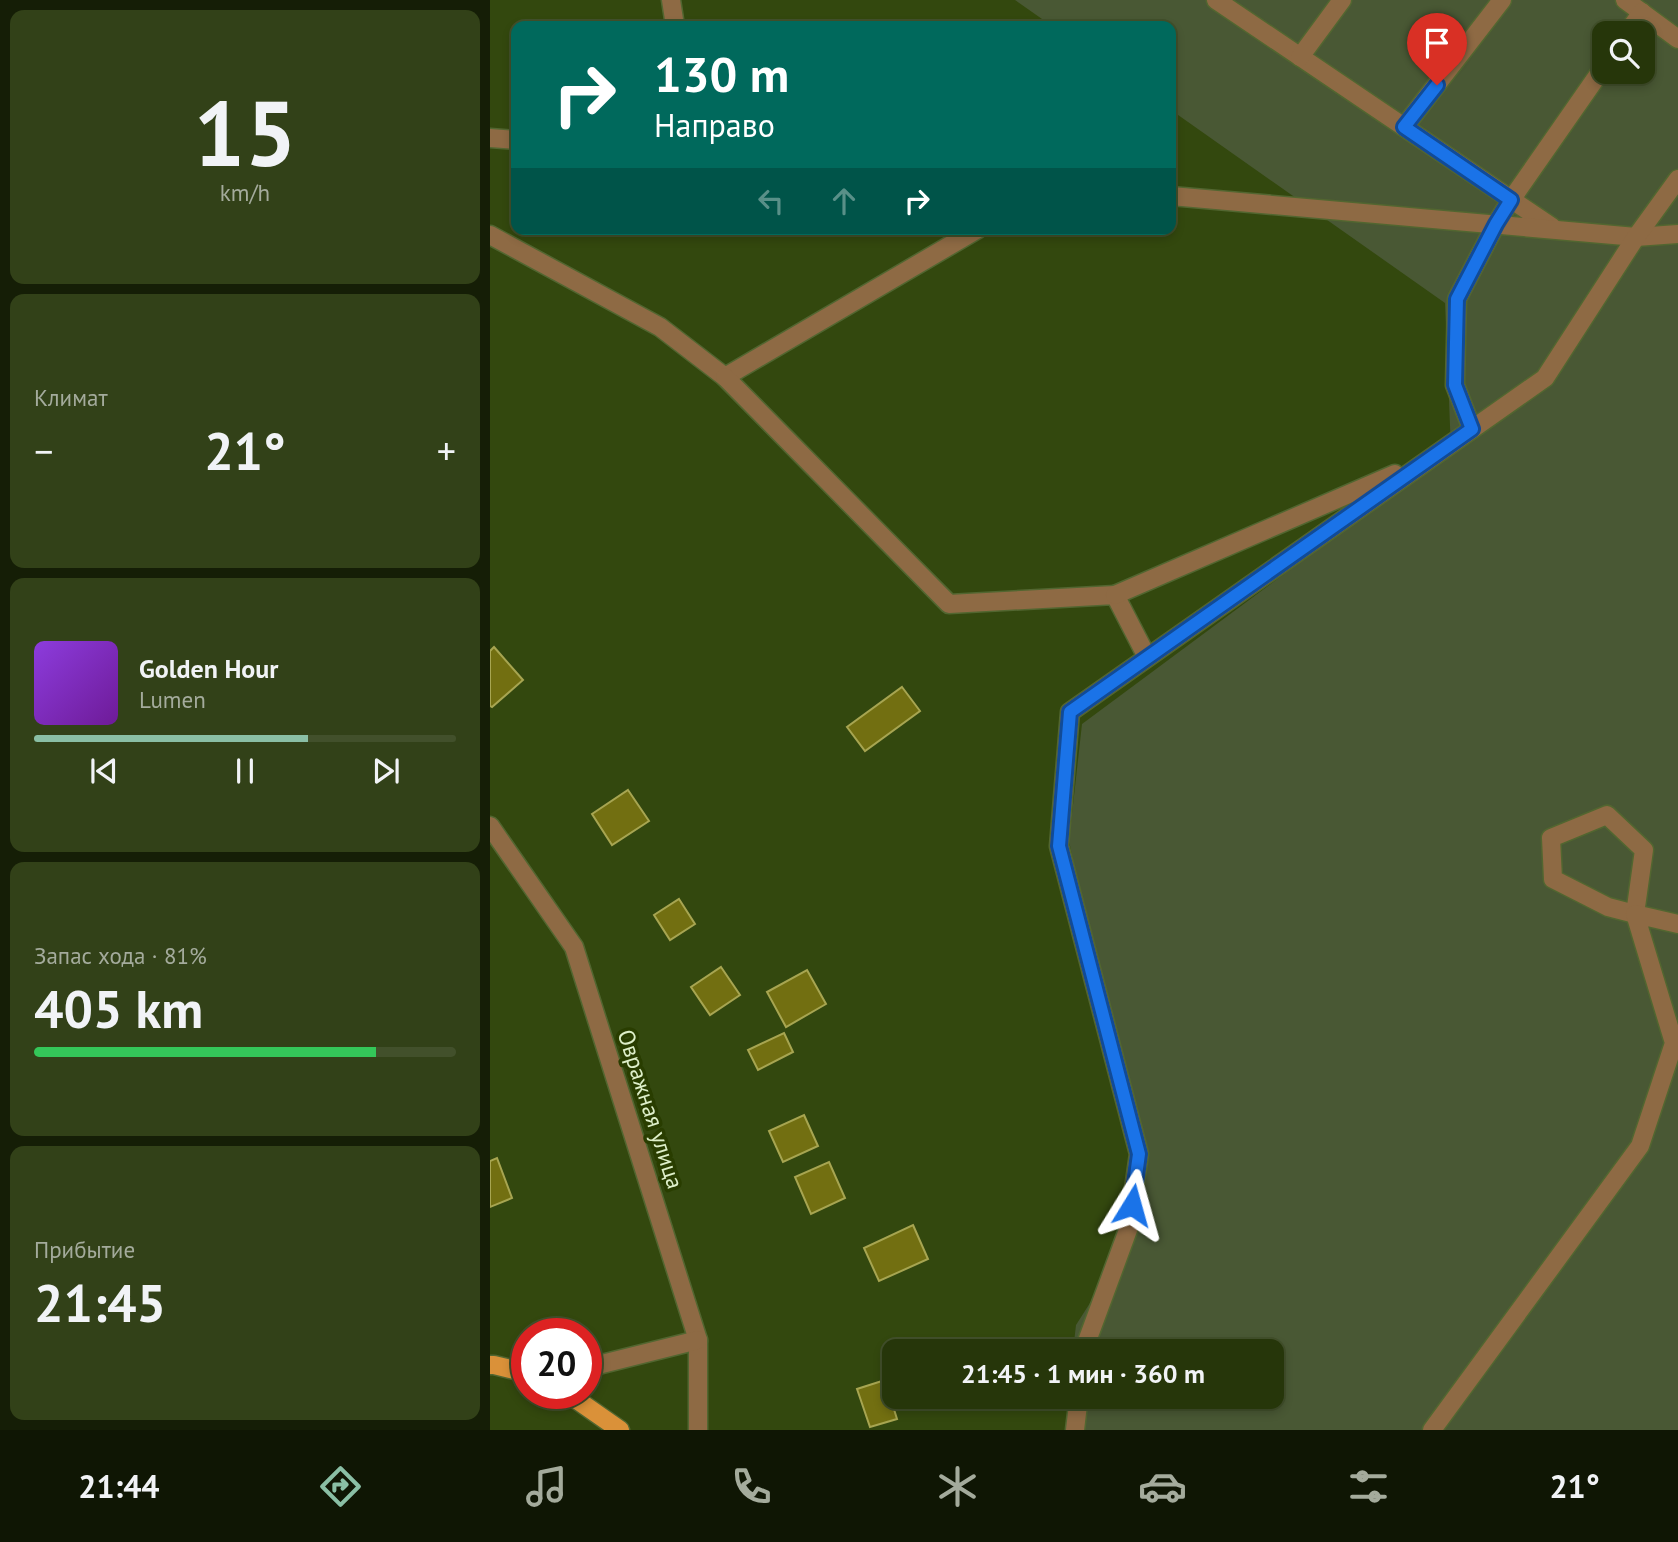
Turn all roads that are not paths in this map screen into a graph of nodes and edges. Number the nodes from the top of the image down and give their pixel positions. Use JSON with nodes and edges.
{"nodes":[{"id":1,"x":671,"y":0,"type":"edge"},
{"id":2,"x":1216,"y":0,"type":"edge"},
{"id":3,"x":1342,"y":0,"type":"edge"},
{"id":4,"x":1502,"y":0,"type":"edge"},
{"id":5,"x":1625,"y":0,"type":"edge"},
{"id":6,"x":1642,"y":12,"type":"junction"},
{"id":7,"x":674,"y":21,"type":"edge"},
{"id":8,"x":1636,"y":21,"type":"edge"},
{"id":9,"x":1678,"y":39,"type":"edge"},
{"id":10,"x":1300,"y":57,"type":"junction"},
{"id":11,"x":1592,"y":84,"type":"edge"},
{"id":12,"x":1404,"y":127,"type":"junction"},
{"id":13,"x":490,"y":138,"type":"edge"},
{"id":14,"x":511,"y":140,"type":"edge"},
{"id":15,"x":1678,"y":179,"type":"edge"},
{"id":16,"x":1176,"y":196,"type":"edge"},
{"id":17,"x":1511,"y":200,"type":"junction"},
{"id":18,"x":1496,"y":224,"type":"junction"},
{"id":19,"x":1555,"y":229,"type":"junction"},
{"id":20,"x":1678,"y":234,"type":"edge"},
{"id":21,"x":490,"y":235,"type":"edge"},
{"id":22,"x":968,"y":235,"type":"edge"},
{"id":23,"x":1636,"y":237,"type":"junction"},
{"id":24,"x":725,"y":377,"type":"junction"},
{"id":25,"x":1472,"y":429,"type":"junction"},
{"id":26,"x":1429,"y":459,"type":"junction"},
{"id":27,"x":1115,"y":595,"type":"junction"},
{"id":28,"x":1147,"y":657,"type":"junction"},
{"id":29,"x":490,"y":826,"type":"edge"},
{"id":30,"x":1635,"y":914,"type":"junction"},
{"id":31,"x":1678,"y":924,"type":"edge"},
{"id":32,"x":1088,"y":1339,"type":"edge"},
{"id":33,"x":698,"y":1340,"type":"junction"},
{"id":34,"x":602,"y":1364,"type":"edge"},
{"id":35,"x":490,"y":1365,"type":"edge"},
{"id":36,"x":511,"y":1369,"type":"edge"},
{"id":37,"x":590,"y":1409,"type":"edge"},
{"id":38,"x":1077,"y":1409,"type":"edge"},
{"id":39,"x":620,"y":1430,"type":"edge"},
{"id":40,"x":698,"y":1430,"type":"edge"},
{"id":41,"x":1075,"y":1430,"type":"edge"},
{"id":42,"x":1432,"y":1430,"type":"edge"}],
"edges":[{"from":1,"to":7,"type":"street"},
{"from":2,"to":10,"type":"street"},
{"from":3,"to":10,"type":"street"},
{"from":4,"to":12,"type":"street"},
{"from":5,"to":6,"type":"street"},
{"from":6,"to":8,"type":"street"},
{"from":6,"to":9,"type":"street"},
{"from":10,"to":12,"type":"street"},
{"from":11,"to":17,"type":"street"},
{"from":12,"to":17,"type":"street"},
{"from":13,"to":14,"type":"street"},
{"from":15,"to":23,"type":"street"},
{"from":16,"to":18,"type":"street"},
{"from":17,"to":18,"type":"street"},
{"from":17,"to":19,"type":"street"},
{"from":18,"to":19,"type":"street"},
{"from":18,"to":25,"type":"street"},
{"from":19,"to":23,"type":"street"},
{"from":20,"to":23,"type":"street"},
{"from":21,"to":24,"type":"street"},
{"from":22,"to":24,"type":"street"},
{"from":23,"to":25,"type":"street"},
{"from":24,"to":27,"type":"street"},
{"from":25,"to":26,"type":"street"},
{"from":26,"to":27,"type":"street"},
{"from":26,"to":28,"type":"street"},
{"from":27,"to":28,"type":"street"},
{"from":28,"to":32,"type":"street"},
{"from":29,"to":33,"type":"street","name":"Овражная улица"},
{"from":30,"to":30,"type":"street"},
{"from":30,"to":31,"type":"street"},
{"from":30,"to":42,"type":"street"},
{"from":33,"to":34,"type":"street"},
{"from":33,"to":40,"type":"street","name":"Овражная улица"},
{"from":35,"to":36,"type":"main road"},
{"from":37,"to":39,"type":"main road"},
{"from":38,"to":41,"type":"street"}]}
